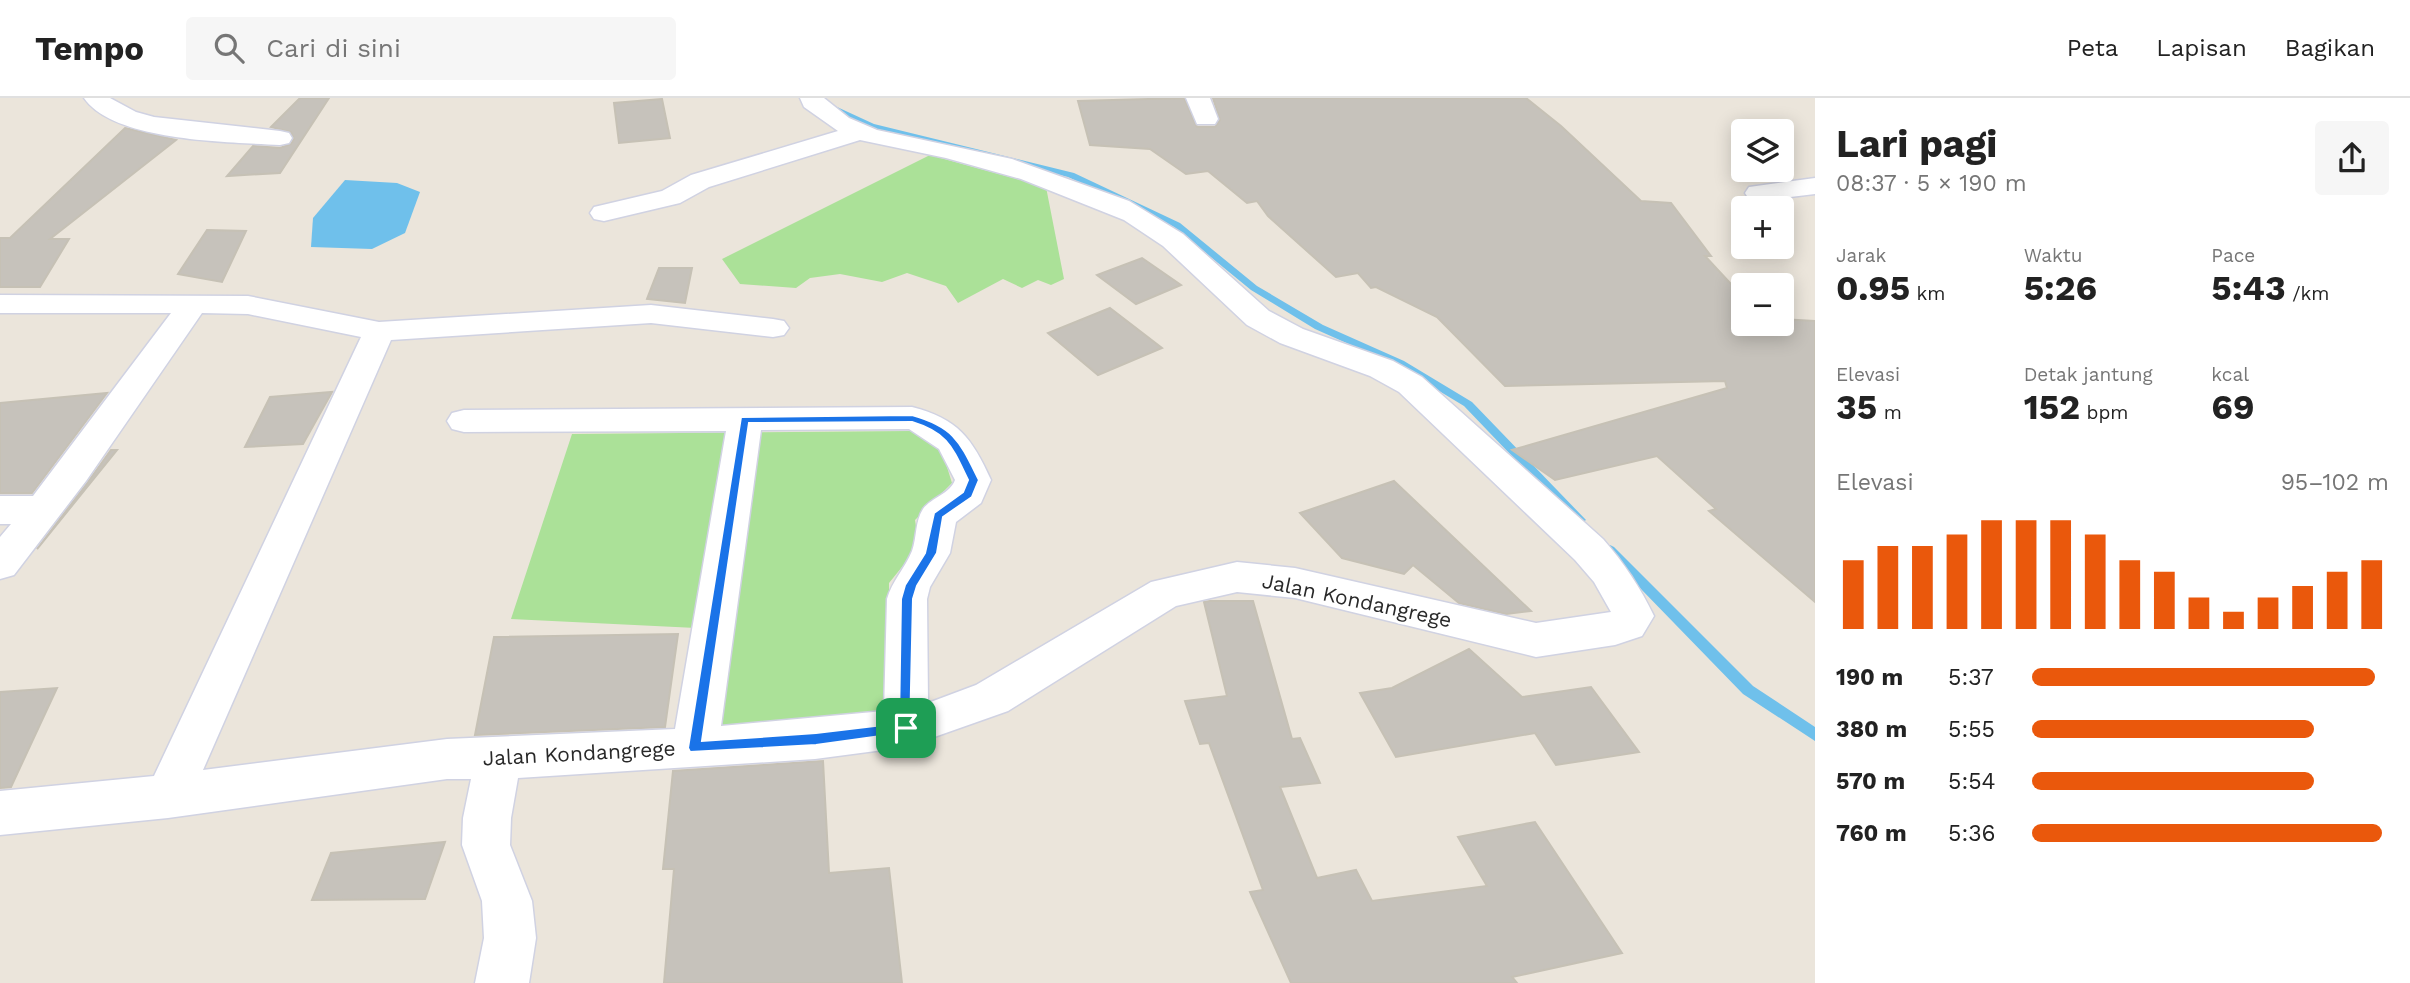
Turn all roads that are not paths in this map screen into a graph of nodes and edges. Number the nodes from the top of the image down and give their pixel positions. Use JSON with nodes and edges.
{"nodes":[{"id":1,"x":96,"y":98,"type":"edge"},
{"id":2,"x":812,"y":98,"type":"edge"},
{"id":3,"x":857,"y":133,"type":"junction"},
{"id":4,"x":280,"y":138,"type":"dead end"},
{"id":5,"x":1815,"y":186,"type":"edge"},
{"id":6,"x":1758,"y":192,"type":"dead end"},
{"id":7,"x":604,"y":212,"type":"dead end"},
{"id":8,"x":0,"y":304,"type":"edge"},
{"id":9,"x":193,"y":304,"type":"junction"},
{"id":10,"x":773,"y":328,"type":"dead end"},
{"id":11,"x":379,"y":331,"type":"junction"},
{"id":12,"x":745,"y":419,"type":"junction"},
{"id":13,"x":464,"y":421,"type":"dead end"},
{"id":14,"x":0,"y":510,"type":"edge"},
{"id":15,"x":42,"y":510,"type":"junction"},
{"id":16,"x":0,"y":564,"type":"edge"},
{"id":17,"x":906,"y":728,"type":"junction"},
{"id":18,"x":695,"y":748,"type":"junction"},
{"id":19,"x":499,"y":757,"type":"junction"},
{"id":20,"x":168,"y":796,"type":"junction"},
{"id":21,"x":0,"y":813,"type":"edge"},
{"id":22,"x":502,"y":983,"type":"edge"}],
"edges":[{"from":1,"to":4,"type":"street"},
{"from":2,"to":3,"type":"street"},
{"from":3,"to":7,"type":"street"},
{"from":3,"to":17,"type":"street","name":"Jalan Kondangrege"},
{"from":5,"to":6,"type":"street"},
{"from":8,"to":9,"type":"street"},
{"from":9,"to":11,"type":"street"},
{"from":9,"to":15,"type":"street"},
{"from":10,"to":11,"type":"street"},
{"from":11,"to":20,"type":"street"},
{"from":12,"to":13,"type":"street"},
{"from":12,"to":17,"type":"street"},
{"from":12,"to":18,"type":"street"},
{"from":14,"to":15,"type":"street"},
{"from":15,"to":16,"type":"street"},
{"from":17,"to":18,"type":"street","name":"Jalan Kondangrege"},
{"from":18,"to":19,"type":"street","name":"Jalan Kondangrege"},
{"from":19,"to":20,"type":"street","name":"Jalan Kondangrege"},
{"from":19,"to":22,"type":"street"},
{"from":20,"to":21,"type":"street","name":"Jalan Kondangrege"}]}
